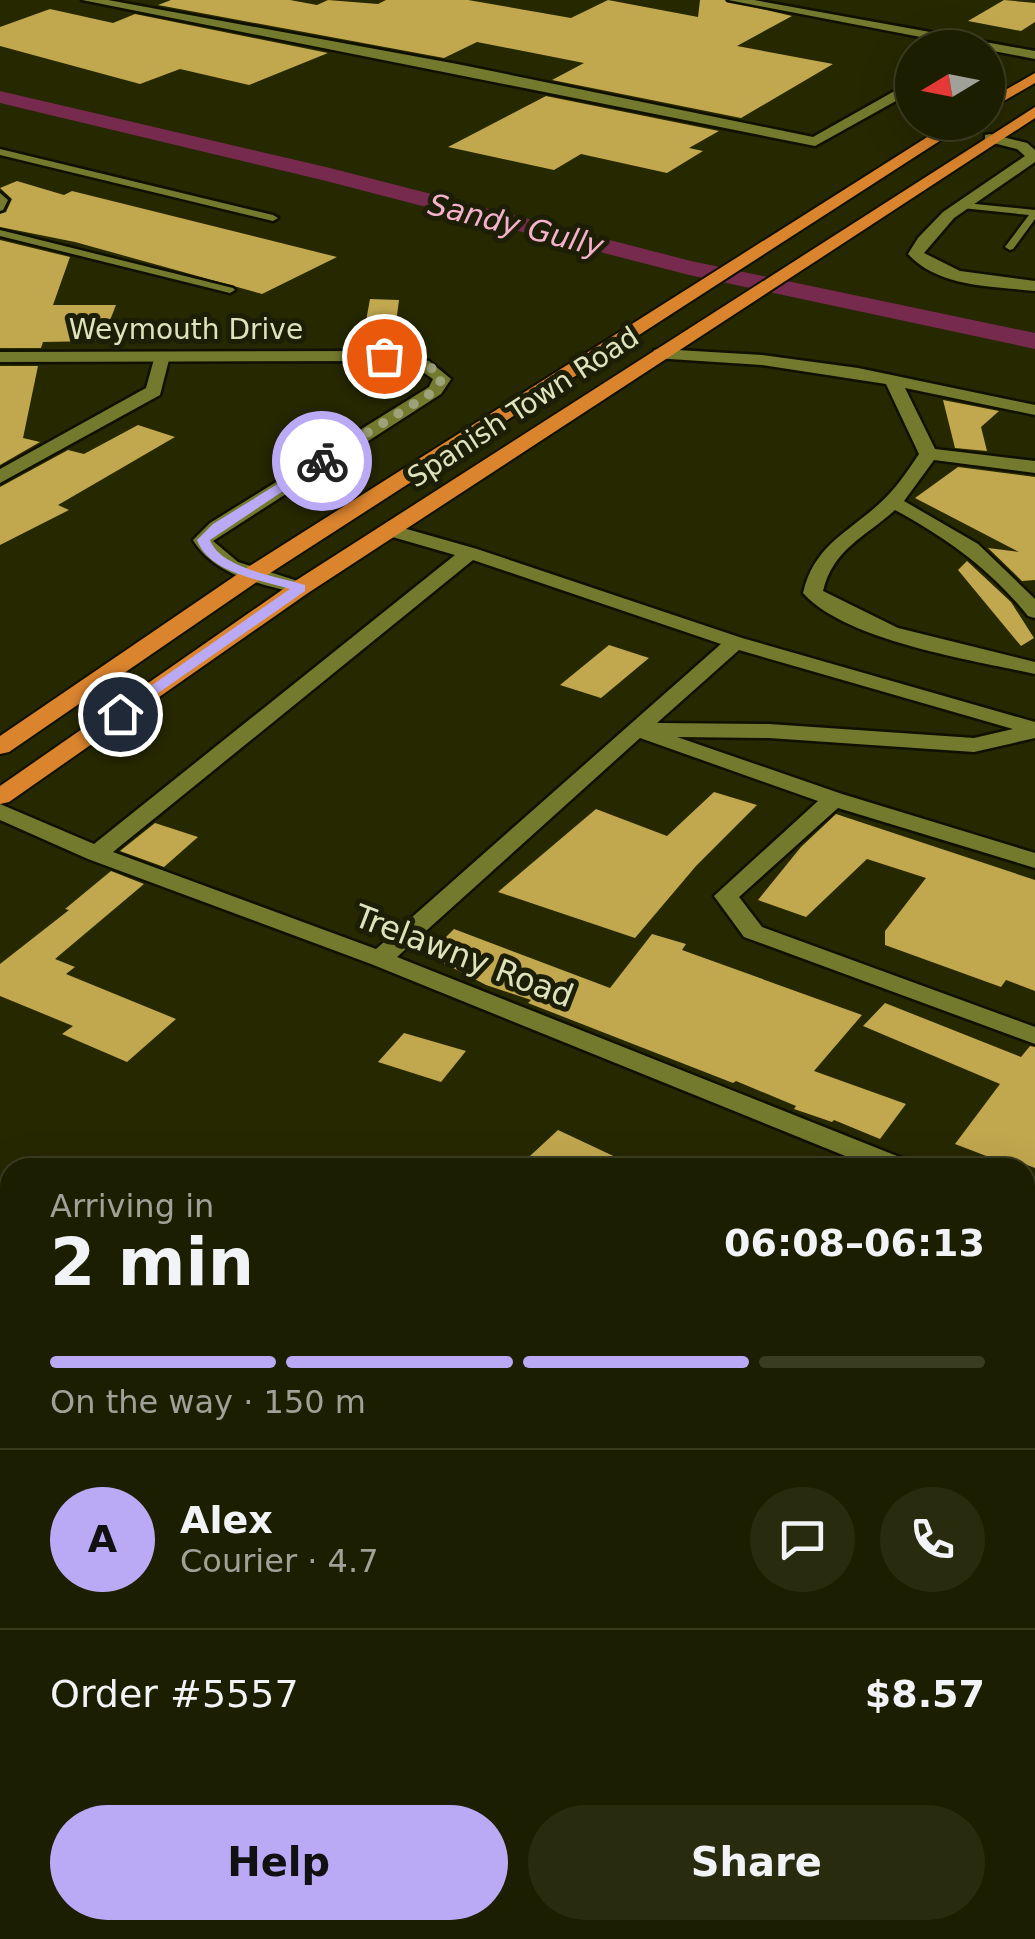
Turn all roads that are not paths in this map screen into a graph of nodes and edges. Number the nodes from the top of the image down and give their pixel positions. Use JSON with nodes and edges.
{"nodes":[{"id":1,"x":88,"y":0,"type":"edge"},
{"id":2,"x":734,"y":0,"type":"edge"},
{"id":3,"x":124,"y":3,"type":"edge"},
{"id":4,"x":895,"y":30,"type":"edge"},
{"id":5,"x":1005,"y":51,"type":"edge"},
{"id":6,"x":1035,"y":56,"type":"edge"},
{"id":7,"x":1035,"y":76,"type":"edge"},
{"id":8,"x":1005,"y":95,"type":"edge"},
{"id":9,"x":895,"y":97,"type":"edge"},
{"id":10,"x":1035,"y":110,"type":"edge"},
{"id":11,"x":1005,"y":129,"type":"edge"},
{"id":12,"x":934,"y":140,"type":"edge"},
{"id":13,"x":987,"y":140,"type":"edge"},
{"id":14,"x":999,"y":140,"type":"edge"},
{"id":15,"x":1029,"y":147,"type":"edge"},
{"id":16,"x":0,"y":152,"type":"edge"},
{"id":17,"x":0,"y":196,"type":"edge"},
{"id":18,"x":965,"y":206,"type":"junction"},
{"id":19,"x":0,"y":208,"type":"edge"},
{"id":20,"x":1035,"y":213,"type":"edge"},
{"id":21,"x":273,"y":218,"type":"dead end"},
{"id":22,"x":0,"y":234,"type":"edge"},
{"id":23,"x":1010,"y":246,"type":"dead end"},
{"id":24,"x":1035,"y":286,"type":"edge"},
{"id":25,"x":230,"y":290,"type":"dead end"},
{"id":26,"x":660,"y":354,"type":"junction"},
{"id":27,"x":162,"y":356,"type":"junction"},
{"id":28,"x":0,"y":357,"type":"edge"},
{"id":29,"x":893,"y":381,"type":"junction"},
{"id":30,"x":1035,"y":410,"type":"edge"},
{"id":31,"x":929,"y":454,"type":"junction"},
{"id":32,"x":1035,"y":467,"type":"edge"},
{"id":33,"x":0,"y":477,"type":"edge"},
{"id":34,"x":893,"y":502,"type":"junction"},
{"id":35,"x":389,"y":530,"type":"junction"},
{"id":36,"x":470,"y":553,"type":"junction"},
{"id":37,"x":256,"y":572,"type":"junction"},
{"id":38,"x":300,"y":588,"type":"junction"},
{"id":39,"x":1035,"y":612,"type":"edge"},
{"id":40,"x":735,"y":642,"type":"junction"},
{"id":41,"x":1035,"y":668,"type":"edge"},
{"id":42,"x":634,"y":730,"type":"junction"},
{"id":43,"x":1035,"y":730,"type":"edge"},
{"id":44,"x":0,"y":746,"type":"edge"},
{"id":45,"x":0,"y":797,"type":"edge"},
{"id":46,"x":834,"y":799,"type":"junction"},
{"id":47,"x":0,"y":811,"type":"edge"},
{"id":48,"x":96,"y":854,"type":"junction"},
{"id":49,"x":1035,"y":861,"type":"edge"},
{"id":50,"x":380,"y":959,"type":"junction"},
{"id":51,"x":1035,"y":1036,"type":"edge"},
{"id":52,"x":877,"y":1158,"type":"edge"}],
"edges":[{"from":1,"to":3,"type":"street"},
{"from":2,"to":4,"type":"street"},
{"from":3,"to":9,"type":"street"},
{"from":5,"to":6,"type":"street"},
{"from":7,"to":8,"type":"highway"},
{"from":10,"to":11,"type":"highway","name":"Spanish Town Road"},
{"from":12,"to":37,"type":"highway","name":"Spanish Town Road"},
{"from":13,"to":26,"type":"highway","name":"Spanish Town Road"},
{"from":14,"to":15,"type":"street"},
{"from":15,"to":18,"type":"street"},
{"from":16,"to":21,"type":"lane"},
{"from":17,"to":19,"type":"lane"},
{"from":18,"to":20,"type":"lane"},
{"from":18,"to":24,"type":"street"},
{"from":20,"to":23,"type":"lane"},
{"from":22,"to":25,"type":"lane"},
{"from":26,"to":29,"type":"street"},
{"from":26,"to":35,"type":"highway","name":"Spanish Town Road"},
{"from":27,"to":28,"type":"street","name":"Weymouth Drive"},
{"from":27,"to":33,"type":"street"},
{"from":27,"to":37,"type":"street","name":"Weymouth Drive"},
{"from":29,"to":30,"type":"street"},
{"from":29,"to":31,"type":"street"},
{"from":31,"to":32,"type":"street"},
{"from":31,"to":34,"type":"street"},
{"from":34,"to":39,"type":"street"},
{"from":34,"to":41,"type":"street"},
{"from":35,"to":36,"type":"street"},
{"from":35,"to":38,"type":"highway","name":"Spanish Town Road"},
{"from":36,"to":40,"type":"street"},
{"from":36,"to":48,"type":"street"},
{"from":37,"to":38,"type":"street","name":"Weymouth Drive"},
{"from":37,"to":44,"type":"highway","name":"Spanish Town Road"},
{"from":38,"to":45,"type":"highway","name":"Spanish Town Road"},
{"from":40,"to":42,"type":"street"},
{"from":40,"to":43,"type":"street"},
{"from":42,"to":43,"type":"street"},
{"from":42,"to":46,"type":"street"},
{"from":42,"to":50,"type":"street"},
{"from":46,"to":49,"type":"street"},
{"from":46,"to":51,"type":"street"},
{"from":47,"to":48,"type":"street","name":"Trelawny Road"},
{"from":48,"to":50,"type":"street","name":"Trelawny Road"},
{"from":50,"to":52,"type":"street","name":"Trelawny Road"}]}
